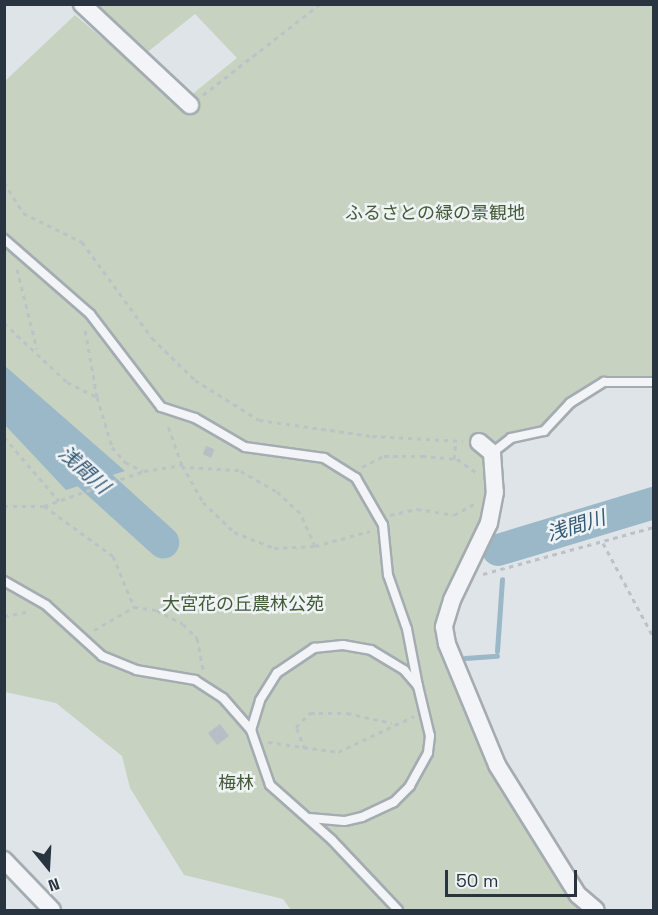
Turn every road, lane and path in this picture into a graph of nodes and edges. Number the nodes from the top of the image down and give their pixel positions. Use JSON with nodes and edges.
{"nodes":[{"id":1,"x":82,"y":4,"type":"edge"},
{"id":2,"x":320,"y":4,"type":"edge"},
{"id":3,"x":190,"y":105,"type":"joint"},
{"id":4,"x":4,"y":182,"type":"edge"},
{"id":5,"x":4,"y":239,"type":"edge"},
{"id":6,"x":16,"y":249,"type":"junction"},
{"id":7,"x":90,"y":314,"type":"junction"},
{"id":8,"x":4,"y":323,"type":"edge"},
{"id":9,"x":37,"y":350,"type":"junction"},
{"id":10,"x":654,"y":382,"type":"edge"},
{"id":11,"x":97,"y":397,"type":"junction"},
{"id":12,"x":161,"y":407,"type":"junction"},
{"id":13,"x":4,"y":437,"type":"edge"},
{"id":14,"x":456,"y":440,"type":"junction"},
{"id":15,"x":486,"y":447,"type":"junction"},
{"id":16,"x":454,"y":459,"type":"junction"},
{"id":17,"x":183,"y":466,"type":"junction"},
{"id":18,"x":144,"y":472,"type":"junction"},
{"id":19,"x":354,"y":476,"type":"junction"},
{"id":20,"x":479,"y":477,"type":"dead end"},
{"id":21,"x":480,"y":495,"type":"dead end"},
{"id":22,"x":59,"y":501,"type":"junction"},
{"id":23,"x":44,"y":506,"type":"junction"},
{"id":24,"x":4,"y":508,"type":"edge"},
{"id":25,"x":382,"y":522,"type":"junction"},
{"id":26,"x":654,"y":526,"type":"edge"},
{"id":27,"x":4,"y":539,"type":"edge"},
{"id":28,"x":603,"y":543,"type":"junction"},
{"id":29,"x":315,"y":546,"type":"junction"},
{"id":30,"x":461,"y":579,"type":"junction"},
{"id":31,"x":4,"y":581,"type":"edge"},
{"id":32,"x":46,"y":604,"type":"junction"},
{"id":33,"x":134,"y":608,"type":"junction"},
{"id":34,"x":4,"y":616,"type":"edge"},
{"id":35,"x":654,"y":638,"type":"edge"},
{"id":36,"x":84,"y":640,"type":"junction"},
{"id":37,"x":208,"y":686,"type":"junction"},
{"id":38,"x":418,"y":686,"type":"junction"},
{"id":39,"x":427,"y":712,"type":"junction"},
{"id":40,"x":394,"y":723,"type":"junction"},
{"id":41,"x":251,"y":730,"type":"junction"},
{"id":42,"x":254,"y":741,"type":"junction"},
{"id":43,"x":305,"y":749,"type":"junction"},
{"id":44,"x":309,"y":818,"type":"junction"},
{"id":45,"x":4,"y":860,"type":"edge"},
{"id":46,"x":52,"y":910,"type":"edge"},
{"id":47,"x":398,"y":910,"type":"edge"},
{"id":48,"x":596,"y":910,"type":"edge"}],
"edges":[{"from":1,"to":3,"type":"street"},
{"from":2,"to":3,"type":"path"},
{"from":4,"to":14,"type":"path"},
{"from":5,"to":6,"type":"lane"},
{"from":6,"to":7,"type":"lane"},
{"from":6,"to":9,"type":"path"},
{"from":7,"to":11,"type":"path"},
{"from":7,"to":12,"type":"lane"},
{"from":8,"to":9,"type":"path"},
{"from":9,"to":11,"type":"path"},
{"from":10,"to":15,"type":"lane"},
{"from":11,"to":18,"type":"path"},
{"from":12,"to":17,"type":"path"},
{"from":12,"to":19,"type":"lane"},
{"from":13,"to":22,"type":"path"},
{"from":14,"to":15,"type":"path"},
{"from":14,"to":16,"type":"path"},
{"from":15,"to":30,"type":"street"},
{"from":16,"to":19,"type":"path"},
{"from":16,"to":20,"type":"path"},
{"from":17,"to":18,"type":"path"},
{"from":17,"to":29,"type":"path"},
{"from":17,"to":29,"type":"path"},
{"from":18,"to":22,"type":"path"},
{"from":19,"to":25,"type":"lane"},
{"from":21,"to":25,"type":"path"},
{"from":22,"to":23,"type":"path"},
{"from":23,"to":24,"type":"path"},
{"from":23,"to":33,"type":"path"},
{"from":24,"to":27,"type":"path"},
{"from":25,"to":29,"type":"path"},
{"from":25,"to":38,"type":"lane"},
{"from":26,"to":28,"type":"path"},
{"from":28,"to":30,"type":"path"},
{"from":28,"to":35,"type":"path"},
{"from":30,"to":48,"type":"street"},
{"from":31,"to":32,"type":"lane"},
{"from":32,"to":34,"type":"path"},
{"from":32,"to":36,"type":"lane"},
{"from":33,"to":36,"type":"path"},
{"from":33,"to":37,"type":"path"},
{"from":36,"to":37,"type":"lane"},
{"from":37,"to":41,"type":"lane"},
{"from":38,"to":39,"type":"lane"},
{"from":38,"to":41,"type":"lane"},
{"from":39,"to":40,"type":"path"},
{"from":39,"to":44,"type":"lane"},
{"from":40,"to":43,"type":"path"},
{"from":40,"to":43,"type":"path"},
{"from":41,"to":42,"type":"lane"},
{"from":42,"to":43,"type":"path"},
{"from":42,"to":44,"type":"lane"},
{"from":44,"to":47,"type":"lane"},
{"from":45,"to":46,"type":"street"}]}
